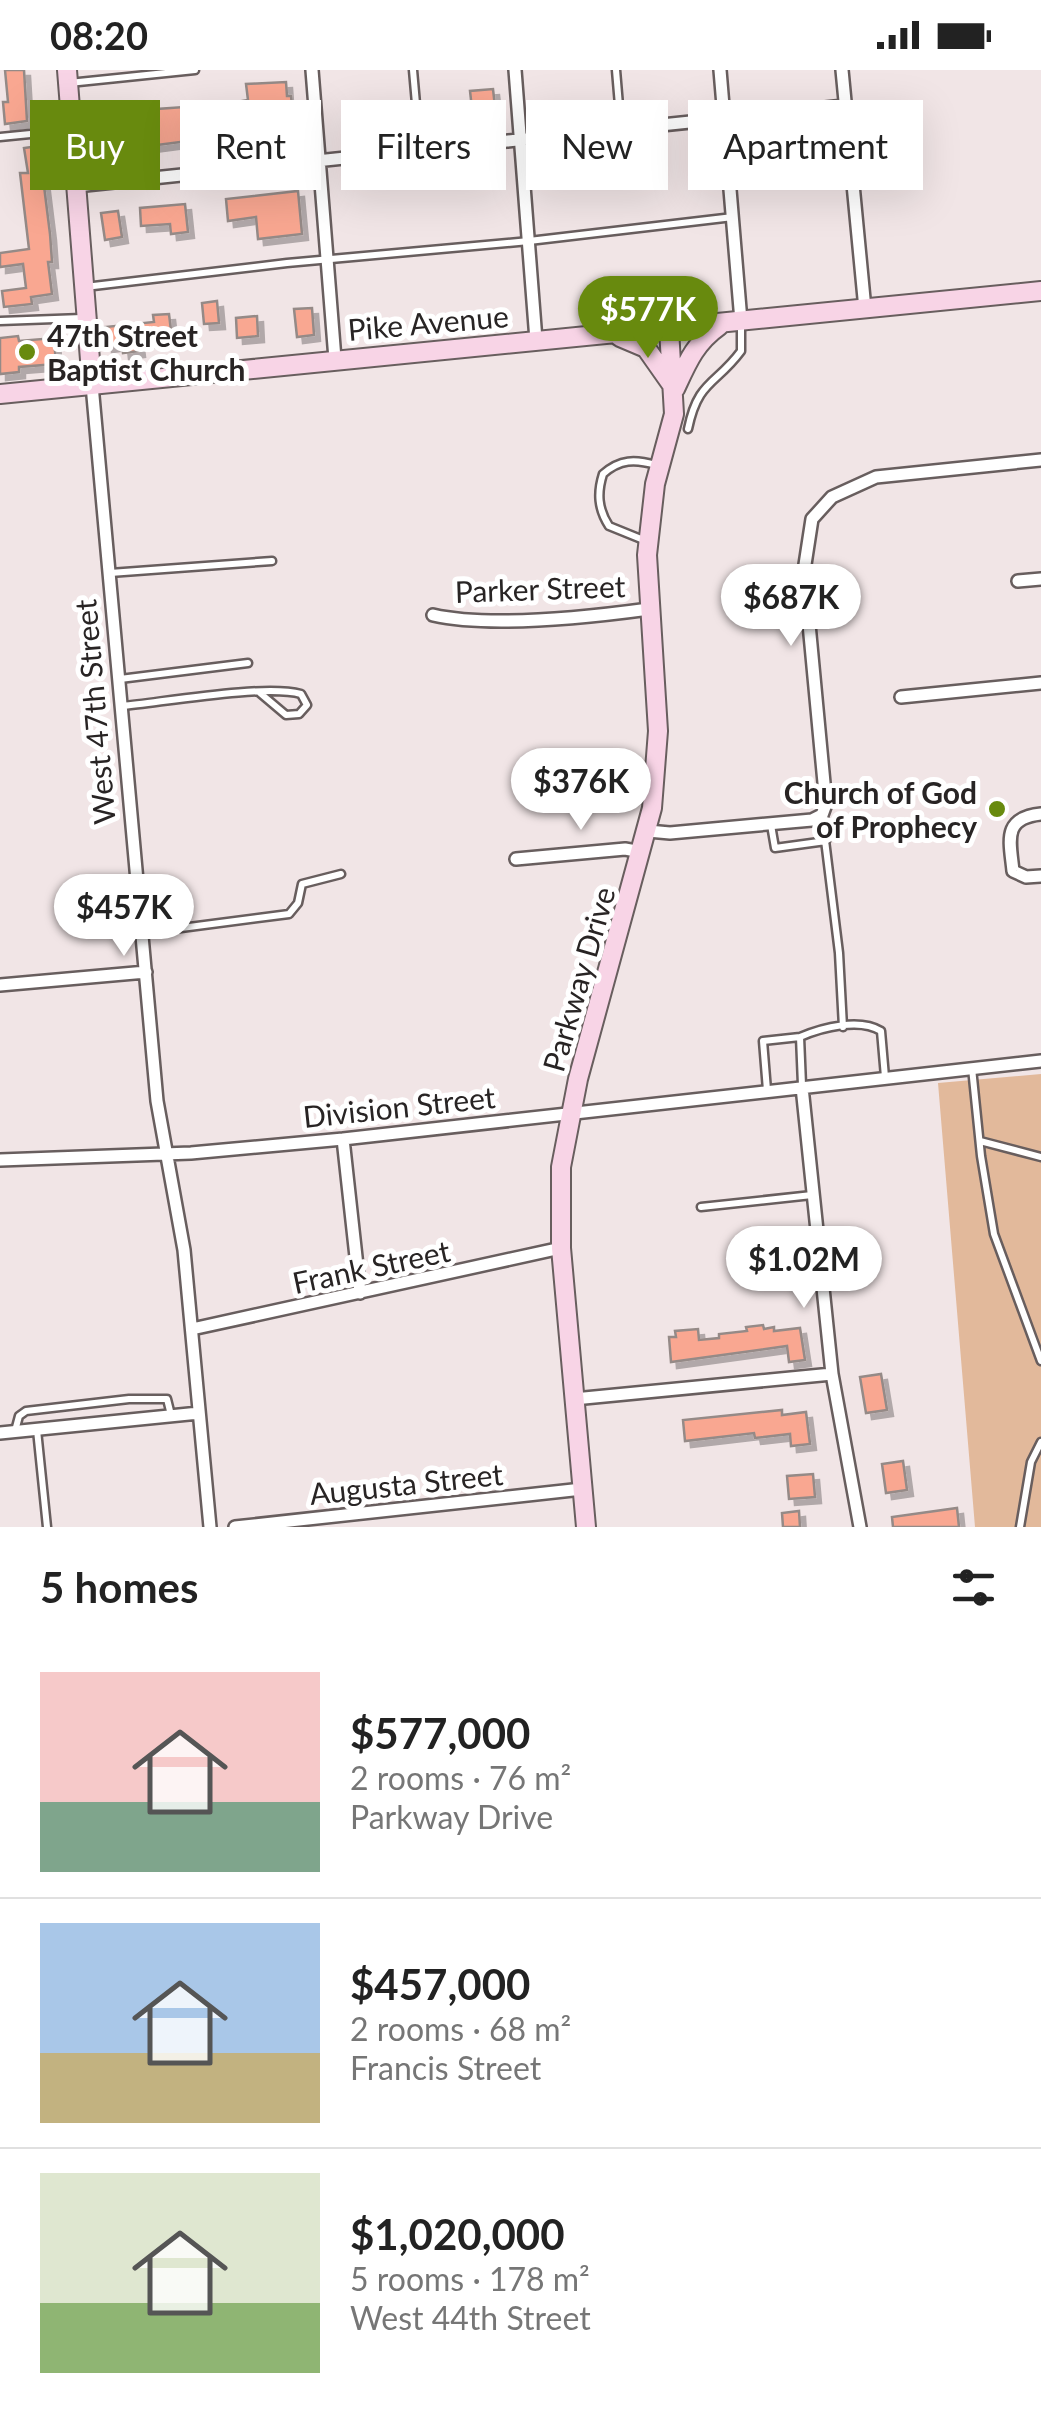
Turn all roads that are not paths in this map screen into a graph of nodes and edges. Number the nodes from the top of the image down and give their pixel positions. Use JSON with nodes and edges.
{"nodes":[{"id":1,"x":195,"y":70,"type":"edge"},
{"id":2,"x":312,"y":70,"type":"edge"},
{"id":3,"x":413,"y":70,"type":"edge"},
{"id":4,"x":515,"y":70,"type":"edge"},
{"id":5,"x":616,"y":70,"type":"edge"},
{"id":6,"x":720,"y":70,"type":"edge"},
{"id":7,"x":842,"y":70,"type":"edge"},
{"id":8,"x":68,"y":77,"type":"edge"},
{"id":9,"x":314,"y":100,"type":"edge"},
{"id":10,"x":416,"y":100,"type":"edge"},
{"id":11,"x":619,"y":100,"type":"edge"},
{"id":12,"x":722,"y":100,"type":"edge"},
{"id":13,"x":844,"y":100,"type":"edge"},
{"id":14,"x":30,"y":134,"type":"edge"},
{"id":15,"x":0,"y":137,"type":"edge"},
{"id":16,"x":526,"y":138,"type":"edge"},
{"id":17,"x":520,"y":139,"type":"junction"},
{"id":18,"x":506,"y":140,"type":"edge"},
{"id":19,"x":321,"y":182,"type":"edge"},
{"id":20,"x":76,"y":190,"type":"edge"},
{"id":21,"x":731,"y":190,"type":"edge"},
{"id":22,"x":853,"y":190,"type":"edge"},
{"id":23,"x":733,"y":217,"type":"junction"},
{"id":24,"x":529,"y":242,"type":"junction"},
{"id":25,"x":328,"y":259,"type":"junction"},
{"id":26,"x":84,"y":287,"type":"junction"},
{"id":27,"x":1041,"y":291,"type":"edge"},
{"id":28,"x":865,"y":309,"type":"junction"},
{"id":29,"x":88,"y":318,"type":"junction"},
{"id":30,"x":0,"y":321,"type":"edge"},
{"id":31,"x":741,"y":322,"type":"junction"},
{"id":32,"x":721,"y":324,"type":"junction"},
{"id":33,"x":669,"y":329,"type":"junction"},
{"id":34,"x":605,"y":334,"type":"junction"},
{"id":35,"x":536,"y":340,"type":"junction"},
{"id":36,"x":335,"y":359,"type":"junction"},
{"id":37,"x":92,"y":385,"type":"junction"},
{"id":38,"x":674,"y":390,"type":"junction"},
{"id":39,"x":0,"y":394,"type":"edge"},
{"id":40,"x":688,"y":429,"type":"dead end"},
{"id":41,"x":1041,"y":460,"type":"edge"},
{"id":42,"x":659,"y":466,"type":"junction"},
{"id":43,"x":647,"y":541,"type":"junction"},
{"id":44,"x":272,"y":561,"type":"dead end"},
{"id":45,"x":109,"y":573,"type":"junction"},
{"id":46,"x":1041,"y":578,"type":"edge"},
{"id":47,"x":1018,"y":582,"type":"dead end"},
{"id":48,"x":649,"y":608,"type":"junction"},
{"id":49,"x":434,"y":615,"type":"dead end"},
{"id":50,"x":248,"y":662,"type":"dead end"},
{"id":51,"x":118,"y":679,"type":"junction"},
{"id":52,"x":1041,"y":683,"type":"edge"},
{"id":53,"x":260,"y":692,"type":"junction"},
{"id":54,"x":901,"y":697,"type":"dead end"},
{"id":55,"x":121,"y":706,"type":"junction"},
{"id":56,"x":1041,"y":814,"type":"edge"},
{"id":57,"x":822,"y":815,"type":"junction"},
{"id":58,"x":771,"y":824,"type":"junction"},
{"id":59,"x":648,"y":831,"type":"junction"},
{"id":60,"x":826,"y":841,"type":"junction"},
{"id":61,"x":642,"y":852,"type":"junction"},
{"id":62,"x":516,"y":859,"type":"dead end"},
{"id":63,"x":341,"y":874,"type":"dead end"},
{"id":64,"x":1041,"y":876,"type":"edge"},
{"id":65,"x":142,"y":933,"type":"junction"},
{"id":66,"x":146,"y":972,"type":"junction"},
{"id":67,"x":0,"y":984,"type":"edge"},
{"id":68,"x":843,"y":1027,"type":"junction"},
{"id":69,"x":800,"y":1037,"type":"junction"},
{"id":70,"x":1041,"y":1061,"type":"edge"},
{"id":71,"x":972,"y":1068,"type":"junction"},
{"id":72,"x":886,"y":1078,"type":"junction"},
{"id":73,"x":802,"y":1087,"type":"junction"},
{"id":74,"x":768,"y":1090,"type":"junction"},
{"id":75,"x":571,"y":1112,"type":"junction"},
{"id":76,"x":343,"y":1139,"type":"junction"},
{"id":77,"x":980,"y":1141,"type":"junction"},
{"id":78,"x":165,"y":1154,"type":"junction"},
{"id":79,"x":1041,"y":1157,"type":"edge"},
{"id":80,"x":0,"y":1160,"type":"edge"},
{"id":81,"x":814,"y":1195,"type":"junction"},
{"id":82,"x":701,"y":1206,"type":"dead end"},
{"id":83,"x":560,"y":1248,"type":"junction"},
{"id":84,"x":360,"y":1293,"type":"junction"},
{"id":85,"x":192,"y":1329,"type":"junction"},
{"id":86,"x":1041,"y":1361,"type":"edge"},
{"id":87,"x":832,"y":1374,"type":"junction"},
{"id":88,"x":574,"y":1398,"type":"junction"},
{"id":89,"x":199,"y":1413,"type":"junction"},
{"id":90,"x":172,"y":1416,"type":"junction"},
{"id":91,"x":37,"y":1429,"type":"junction"},
{"id":92,"x":15,"y":1431,"type":"junction"},
{"id":93,"x":0,"y":1433,"type":"edge"},
{"id":94,"x":1041,"y":1442,"type":"edge"},
{"id":95,"x":582,"y":1490,"type":"junction"},
{"id":96,"x":48,"y":1527,"type":"edge"},
{"id":97,"x":210,"y":1527,"type":"edge"},
{"id":98,"x":236,"y":1527,"type":"edge"},
{"id":99,"x":586,"y":1527,"type":"edge"},
{"id":100,"x":860,"y":1527,"type":"edge"},
{"id":101,"x":1020,"y":1527,"type":"edge"}],
"edges":[{"from":1,"to":8,"type":"lane"},
{"from":2,"to":9,"type":"street"},
{"from":3,"to":10,"type":"lane"},
{"from":4,"to":17,"type":"street"},
{"from":5,"to":11,"type":"lane"},
{"from":6,"to":12,"type":"street"},
{"from":7,"to":13,"type":"street"},
{"from":14,"to":15,"type":"lane"},
{"from":16,"to":17,"type":"street"},
{"from":17,"to":18,"type":"street"},
{"from":17,"to":24,"type":"street"},
{"from":19,"to":25,"type":"street"},
{"from":20,"to":26,"type":"street","name":"West 47th Street"},
{"from":21,"to":23,"type":"street"},
{"from":22,"to":28,"type":"street"},
{"from":23,"to":24,"type":"lane"},
{"from":23,"to":31,"type":"street"},
{"from":24,"to":25,"type":"lane"},
{"from":24,"to":35,"type":"street"},
{"from":25,"to":26,"type":"lane"},
{"from":25,"to":36,"type":"street"},
{"from":26,"to":29,"type":"street","name":"West 47th Street"},
{"from":27,"to":28,"type":"street","name":"Pike Avenue"},
{"from":28,"to":31,"type":"street","name":"Pike Avenue"},
{"from":29,"to":30,"type":"lane"},
{"from":29,"to":37,"type":"street","name":"West 47th Street"},
{"from":31,"to":32,"type":"street","name":"Pike Avenue"},
{"from":31,"to":40,"type":"lane"},
{"from":32,"to":33,"type":"street","name":"Pike Avenue"},
{"from":32,"to":38,"type":"street","name":"Parkway Drive"},
{"from":33,"to":34,"type":"street","name":"Pike Avenue"},
{"from":33,"to":38,"type":"street","name":"Parkway Drive"},
{"from":34,"to":35,"type":"street","name":"Pike Avenue"},
{"from":34,"to":38,"type":"street"},
{"from":35,"to":36,"type":"street","name":"Pike Avenue"},
{"from":36,"to":37,"type":"street","name":"Pike Avenue"},
{"from":37,"to":39,"type":"street","name":"Pike Avenue"},
{"from":37,"to":45,"type":"street","name":"West 47th Street"},
{"from":38,"to":42,"type":"street","name":"Parkway Drive"},
{"from":41,"to":57,"type":"street"},
{"from":42,"to":43,"type":"street","name":"Parkway Drive"},
{"from":42,"to":43,"type":"lane"},
{"from":43,"to":48,"type":"street","name":"Parkway Drive"},
{"from":44,"to":45,"type":"lane"},
{"from":45,"to":51,"type":"street","name":"West 47th Street"},
{"from":46,"to":47,"type":"street"},
{"from":48,"to":49,"type":"street","name":"Parker Street"},
{"from":48,"to":59,"type":"street","name":"Parkway Drive"},
{"from":50,"to":51,"type":"lane"},
{"from":51,"to":55,"type":"street","name":"West 47th Street"},
{"from":52,"to":54,"type":"street"},
{"from":53,"to":53,"type":"lane"},
{"from":53,"to":55,"type":"lane"},
{"from":55,"to":65,"type":"street","name":"West 47th Street"},
{"from":56,"to":64,"type":"street"},
{"from":57,"to":58,"type":"street"},
{"from":57,"to":60,"type":"lane"},
{"from":58,"to":59,"type":"street"},
{"from":58,"to":60,"type":"lane"},
{"from":59,"to":61,"type":"street","name":"Parkway Drive"},
{"from":60,"to":68,"type":"lane"},
{"from":61,"to":62,"type":"street"},
{"from":61,"to":75,"type":"street","name":"Parkway Drive"},
{"from":63,"to":65,"type":"lane"},
{"from":65,"to":66,"type":"street","name":"West 47th Street"},
{"from":66,"to":67,"type":"street"},
{"from":66,"to":78,"type":"street","name":"West 47th Street"},
{"from":68,"to":69,"type":"lane"},
{"from":68,"to":72,"type":"lane"},
{"from":69,"to":73,"type":"lane"},
{"from":69,"to":74,"type":"lane"},
{"from":70,"to":71,"type":"street","name":"Division Street"},
{"from":71,"to":72,"type":"street","name":"Division Street"},
{"from":71,"to":77,"type":"lane"},
{"from":72,"to":73,"type":"street","name":"Division Street"},
{"from":73,"to":74,"type":"street","name":"Division Street"},
{"from":73,"to":81,"type":"street"},
{"from":74,"to":75,"type":"street","name":"Division Street"},
{"from":75,"to":76,"type":"street","name":"Division Street"},
{"from":75,"to":83,"type":"street","name":"Parkway Drive"},
{"from":76,"to":78,"type":"street","name":"Division Street"},
{"from":76,"to":84,"type":"street"},
{"from":77,"to":79,"type":"lane"},
{"from":77,"to":86,"type":"lane"},
{"from":78,"to":80,"type":"street","name":"Division Street"},
{"from":78,"to":85,"type":"street","name":"West 47th Street"},
{"from":81,"to":82,"type":"lane"},
{"from":81,"to":87,"type":"street"},
{"from":83,"to":84,"type":"street","name":"Frank Street"},
{"from":83,"to":88,"type":"street","name":"Parkway Drive"},
{"from":84,"to":85,"type":"street","name":"Frank Street"},
{"from":85,"to":89,"type":"street","name":"West 47th Street"},
{"from":87,"to":88,"type":"street"},
{"from":87,"to":100,"type":"street"},
{"from":88,"to":95,"type":"street","name":"Parkway Drive"},
{"from":89,"to":90,"type":"street"},
{"from":89,"to":97,"type":"street","name":"West 47th Street"},
{"from":90,"to":91,"type":"street"},
{"from":90,"to":92,"type":"lane"},
{"from":91,"to":92,"type":"street"},
{"from":91,"to":96,"type":"lane"},
{"from":92,"to":93,"type":"street"},
{"from":94,"to":101,"type":"lane"},
{"from":95,"to":98,"type":"street","name":"Augusta Street"},
{"from":95,"to":99,"type":"street","name":"Parkway Drive"}]}
